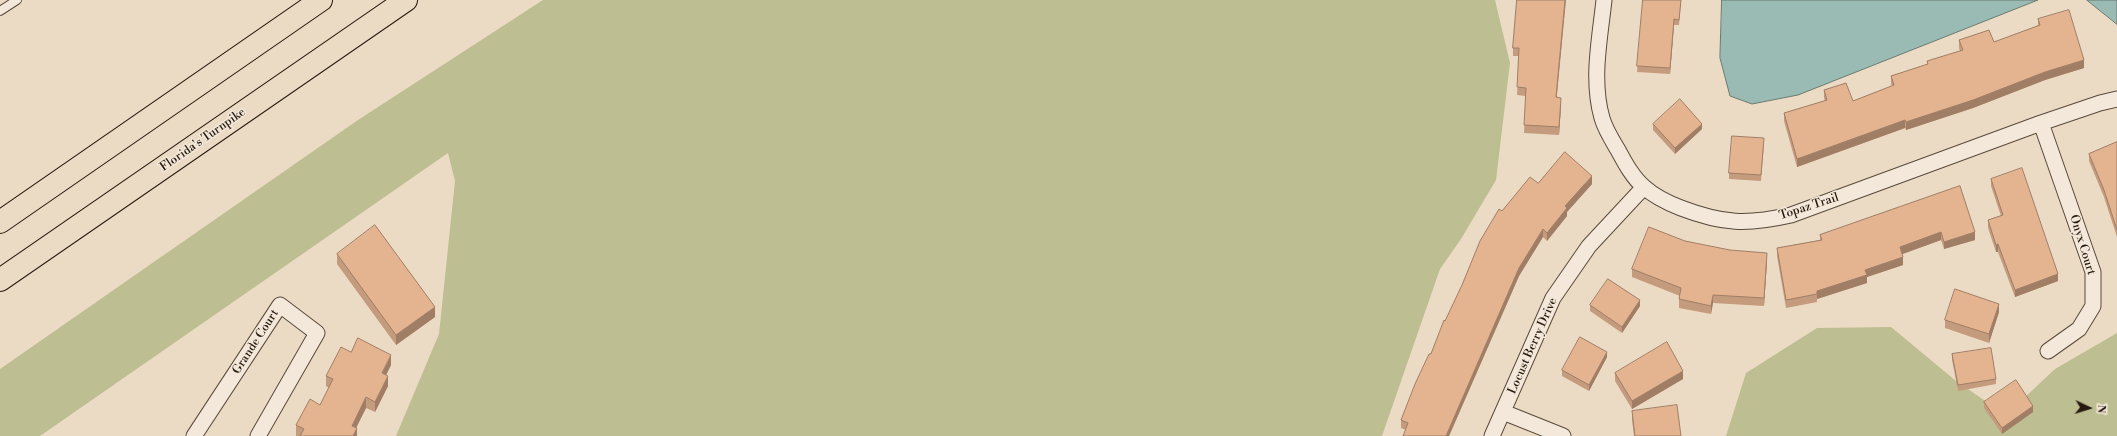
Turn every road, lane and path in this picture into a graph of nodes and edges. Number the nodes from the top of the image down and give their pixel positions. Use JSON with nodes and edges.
{"nodes":[{"id":1,"x":17,"y":0,"type":"edge"},
{"id":2,"x":322,"y":0,"type":"edge"},
{"id":3,"x":406,"y":0,"type":"edge"},
{"id":4,"x":1604,"y":0,"type":"edge"},
{"id":5,"x":0,"y":11,"type":"edge"},
{"id":6,"x":2117,"y":99,"type":"edge"},
{"id":7,"x":2041,"y":124,"type":"junction"},
{"id":8,"x":1644,"y":187,"type":"junction"},
{"id":9,"x":0,"y":222,"type":"edge"},
{"id":10,"x":0,"y":280,"type":"edge"},
{"id":11,"x":2048,"y":351,"type":"dead end"},
{"id":12,"x":1503,"y":412,"type":"junction"},
{"id":13,"x":194,"y":436,"type":"edge"},
{"id":14,"x":258,"y":436,"type":"edge"},
{"id":15,"x":1492,"y":436,"type":"edge"},
{"id":16,"x":1563,"y":436,"type":"edge"}],
"edges":[{"from":1,"to":5,"type":"lane"},
{"from":2,"to":9,"type":"highway"},
{"from":3,"to":10,"type":"highway","name":"Florida's Turnpike"},
{"from":4,"to":8,"type":"street","name":"Topaz Trail"},
{"from":6,"to":7,"type":"street","name":"Topaz Trail"},
{"from":7,"to":8,"type":"street","name":"Topaz Trail"},
{"from":7,"to":11,"type":"street","name":"Onyx Court"},
{"from":8,"to":12,"type":"street","name":"Locust Berry Drive"},
{"from":12,"to":15,"type":"street","name":"Locust Berry Drive"},
{"from":12,"to":16,"type":"street"},
{"from":13,"to":14,"type":"street","name":"Grande Court"}]}
